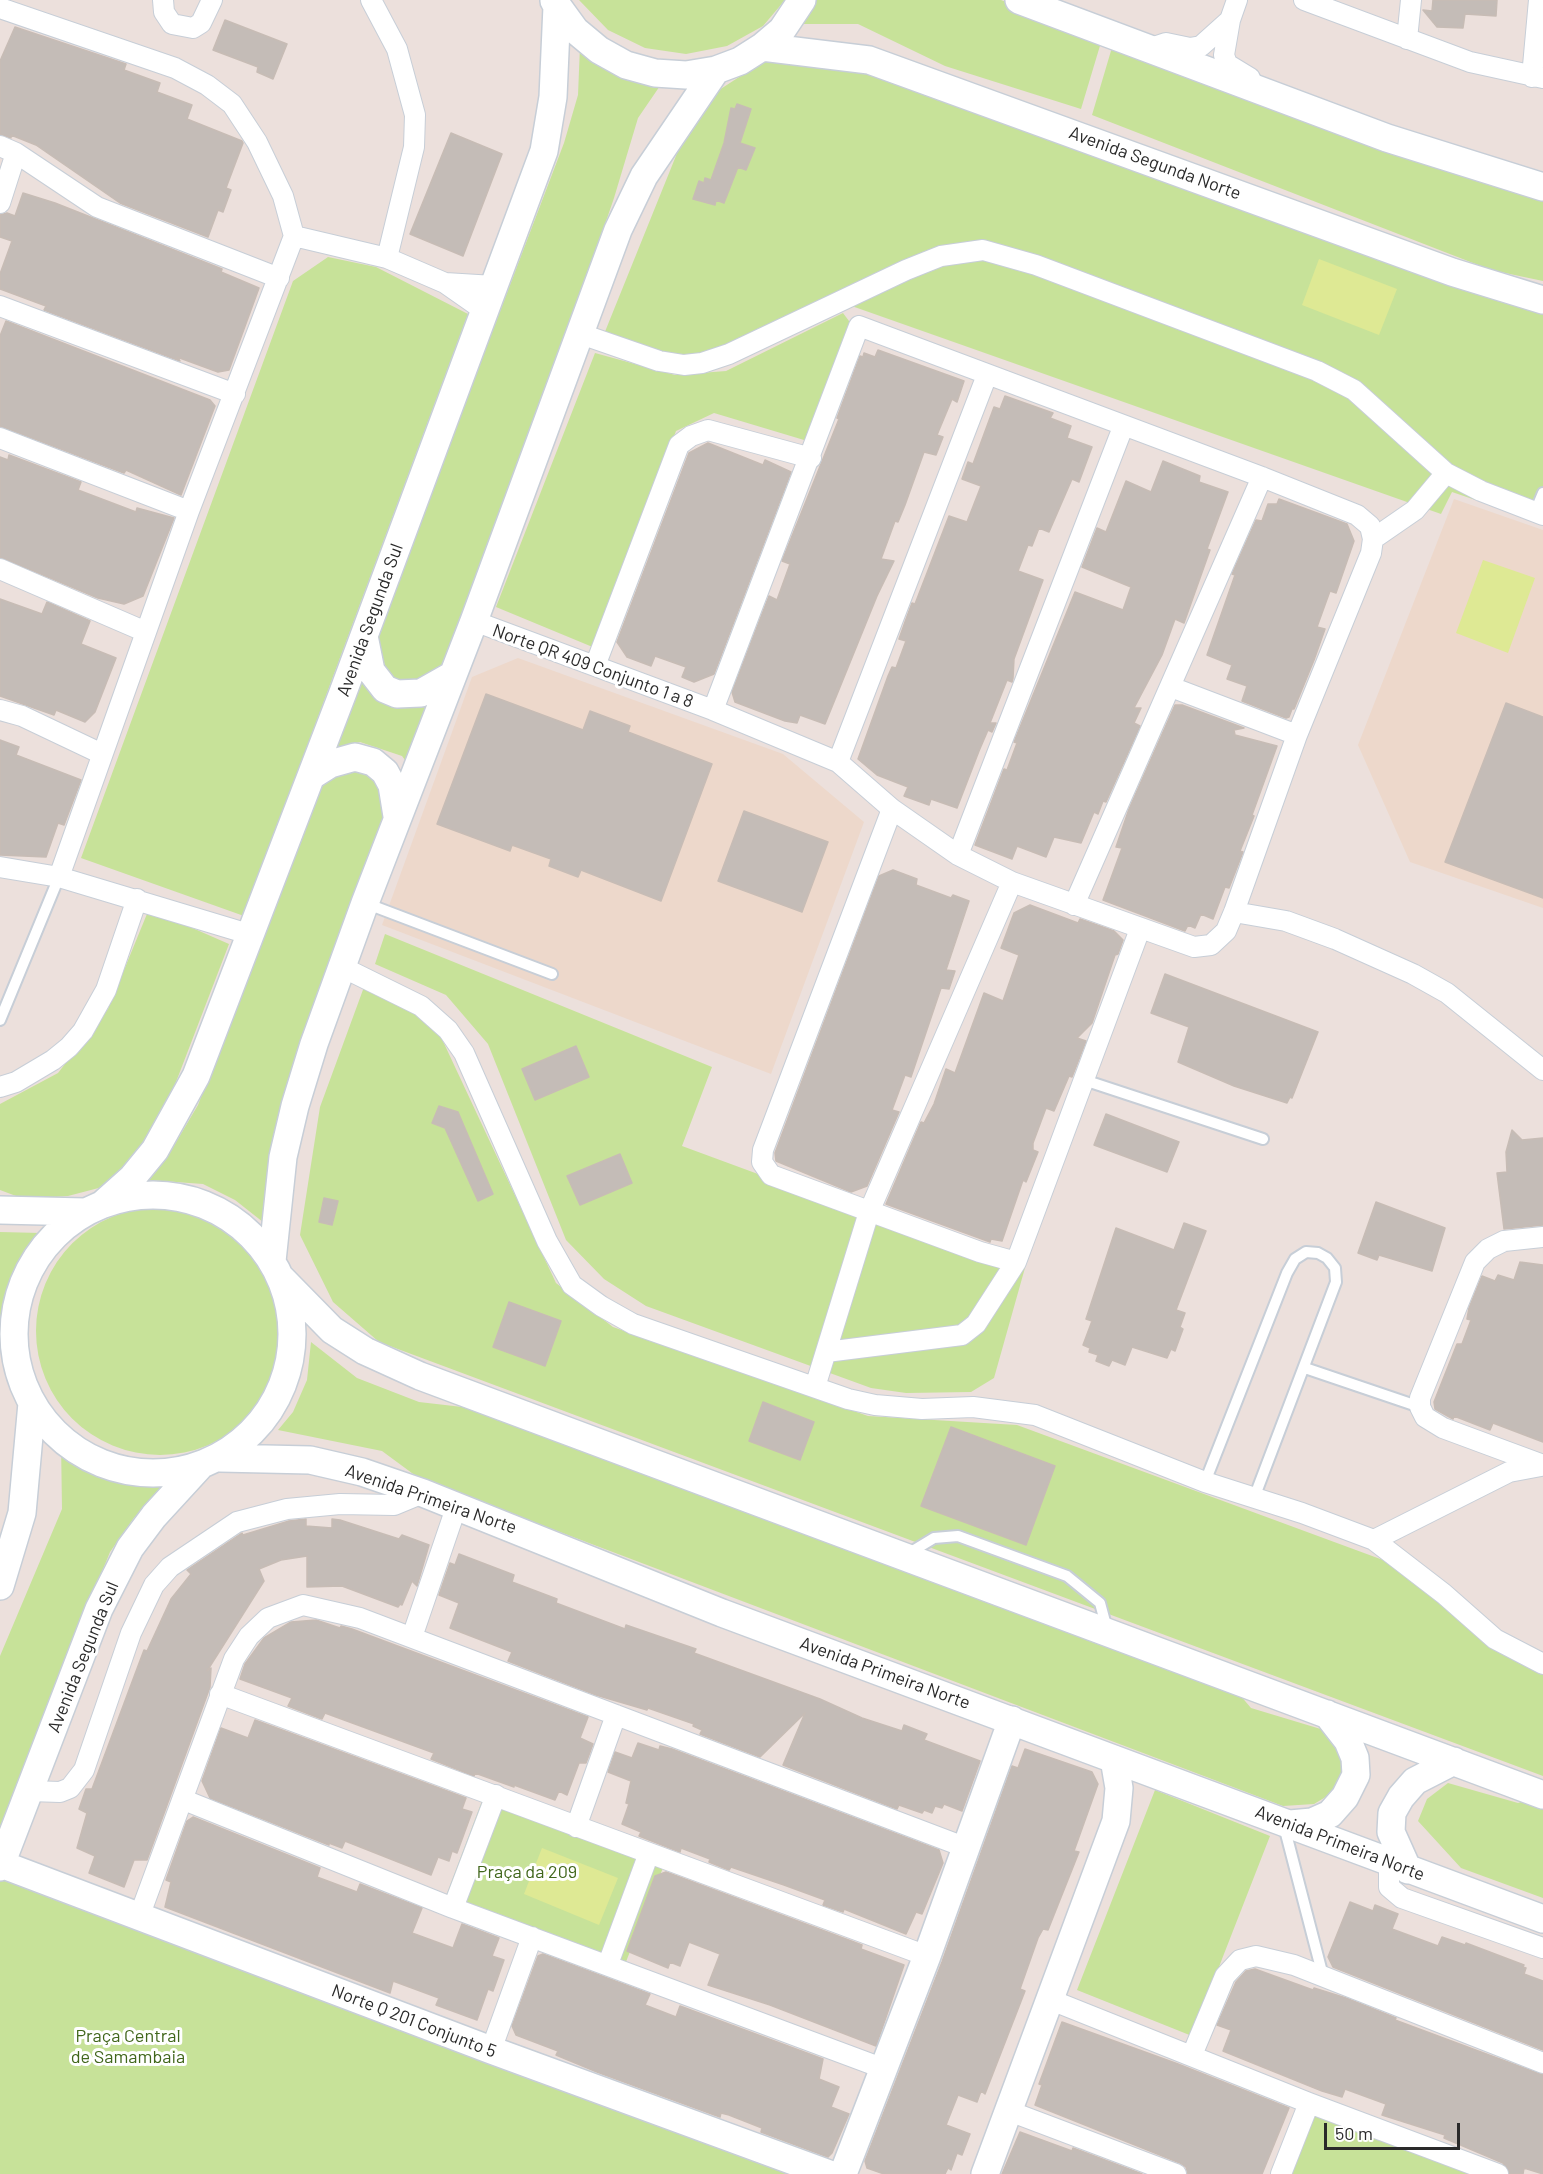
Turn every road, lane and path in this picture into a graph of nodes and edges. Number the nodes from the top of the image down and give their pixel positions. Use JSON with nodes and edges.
{"nodes":[{"id":1,"x":163,"y":0,"type":"edge"},
{"id":2,"x":212,"y":0,"type":"edge"},
{"id":3,"x":371,"y":0,"type":"edge"},
{"id":4,"x":802,"y":0,"type":"edge"},
{"id":5,"x":1019,"y":0,"type":"edge"},
{"id":6,"x":1237,"y":0,"type":"edge"},
{"id":7,"x":1304,"y":0,"type":"edge"},
{"id":8,"x":1411,"y":0,"type":"edge"},
{"id":9,"x":1539,"y":0,"type":"edge"},
{"id":10,"x":555,"y":3,"type":"edge"},
{"id":11,"x":1,"y":12,"type":"edge"},
{"id":12,"x":1230,"y":20,"type":"junction"},
{"id":13,"x":1407,"y":39,"type":"junction"},
{"id":14,"x":762,"y":47,"type":"junction"},
{"id":15,"x":1150,"y":50,"type":"junction"},
{"id":16,"x":716,"y":70,"type":"junction"},
{"id":17,"x":1538,"y":77,"type":"edge"},
{"id":18,"x":1260,"y":92,"type":"junction"},
{"id":19,"x":8,"y":150,"type":"edge"},
{"id":20,"x":1543,"y":187,"type":"edge"},
{"id":21,"x":0,"y":203,"type":"edge"},
{"id":22,"x":294,"y":236,"type":"junction"},
{"id":23,"x":387,"y":258,"type":"junction"},
{"id":24,"x":279,"y":278,"type":"junction"},
{"id":25,"x":489,"y":298,"type":"junction"},
{"id":26,"x":846,"y":299,"type":"junction"},
{"id":27,"x":1543,"y":300,"type":"edge"},
{"id":28,"x":0,"y":306,"type":"edge"},
{"id":29,"x":859,"y":326,"type":"junction"},
{"id":30,"x":581,"y":334,"type":"junction"},
{"id":31,"x":987,"y":375,"type":"junction"},
{"id":32,"x":235,"y":394,"type":"junction"},
{"id":33,"x":1123,"y":427,"type":"junction"},
{"id":34,"x":0,"y":438,"type":"edge"},
{"id":35,"x":811,"y":458,"type":"junction"},
{"id":36,"x":1446,"y":473,"type":"junction"},
{"id":37,"x":1262,"y":477,"type":"junction"},
{"id":38,"x":1543,"y":494,"type":"edge"},
{"id":39,"x":189,"y":511,"type":"junction"},
{"id":40,"x":1539,"y":513,"type":"edge"},
{"id":41,"x":1373,"y":539,"type":"junction"},
{"id":42,"x":0,"y":568,"type":"edge"},
{"id":43,"x":474,"y":621,"type":"junction"},
{"id":44,"x":146,"y":632,"type":"junction"},
{"id":45,"x":364,"y":634,"type":"junction"},
{"id":46,"x":595,"y":666,"type":"junction"},
{"id":47,"x":451,"y":676,"type":"junction"},
{"id":48,"x":1171,"y":687,"type":"junction"},
{"id":49,"x":0,"y":710,"type":"edge"},
{"id":50,"x":713,"y":710,"type":"junction"},
{"id":51,"x":1297,"y":735,"type":"junction"},
{"id":52,"x":102,"y":754,"type":"junction"},
{"id":53,"x":838,"y":762,"type":"junction"},
{"id":54,"x":310,"y":776,"type":"junction"},
{"id":55,"x":892,"y":809,"type":"junction"},
{"id":56,"x":397,"y":818,"type":"junction"},
{"id":57,"x":958,"y":855,"type":"junction"},
{"id":58,"x":0,"y":867,"type":"edge"},
{"id":59,"x":58,"y":877,"type":"junction"},
{"id":60,"x":1012,"y":882,"type":"junction"},
{"id":61,"x":136,"y":899,"type":"junction"},
{"id":62,"x":365,"y":903,"type":"junction"},
{"id":63,"x":1074,"y":905,"type":"junction"},
{"id":64,"x":1234,"y":912,"type":"junction"},
{"id":65,"x":1140,"y":929,"type":"junction"},
{"id":66,"x":252,"y":935,"type":"junction"},
{"id":67,"x":342,"y":967,"type":"junction"},
{"id":68,"x":552,"y":974,"type":"dead end"},
{"id":69,"x":0,"y":1020,"type":"edge"},
{"id":70,"x":1543,"y":1070,"type":"edge"},
{"id":71,"x":1084,"y":1080,"type":"junction"},
{"id":72,"x":0,"y":1087,"type":"edge"},
{"id":73,"x":1263,"y":1138,"type":"dead end"},
{"id":74,"x":95,"y":1207,"type":"junction"},
{"id":75,"x":0,"y":1210,"type":"edge"},
{"id":76,"x":869,"y":1212,"type":"junction"},
{"id":77,"x":1543,"y":1238,"type":"edge"},
{"id":78,"x":1016,"y":1262,"type":"junction"},
{"id":79,"x":277,"y":1269,"type":"junction"},
{"id":80,"x":826,"y":1352,"type":"junction"},
{"id":81,"x":1305,"y":1368,"type":"junction"},
{"id":82,"x":0,"y":1369,"type":"edge"},
{"id":83,"x":815,"y":1387,"type":"junction"},
{"id":84,"x":28,"y":1395,"type":"junction"},
{"id":85,"x":1420,"y":1407,"type":"junction"},
{"id":86,"x":210,"y":1462,"type":"junction"},
{"id":87,"x":1543,"y":1466,"type":"edge"},
{"id":88,"x":1205,"y":1482,"type":"junction"},
{"id":89,"x":423,"y":1493,"type":"junction"},
{"id":90,"x":1254,"y":1498,"type":"junction"},
{"id":91,"x":457,"y":1505,"type":"junction"},
{"id":92,"x":1374,"y":1540,"type":"junction"},
{"id":93,"x":904,"y":1556,"type":"junction"},
{"id":94,"x":0,"y":1586,"type":"edge"},
{"id":95,"x":1108,"y":1632,"type":"junction"},
{"id":96,"x":412,"y":1637,"type":"junction"},
{"id":97,"x":1543,"y":1664,"type":"edge"},
{"id":98,"x":220,"y":1694,"type":"junction"},
{"id":99,"x":1327,"y":1714,"type":"junction"},
{"id":100,"x":616,"y":1715,"type":"junction"},
{"id":101,"x":1012,"y":1720,"type":"junction"},
{"id":102,"x":1114,"y":1759,"type":"junction"},
{"id":103,"x":1454,"y":1761,"type":"junction"},
{"id":104,"x":1155,"y":1773,"type":"junction"},
{"id":105,"x":30,"y":1791,"type":"junction"},
{"id":106,"x":496,"y":1795,"type":"junction"},
{"id":107,"x":1543,"y":1795,"type":"edge"},
{"id":108,"x":184,"y":1800,"type":"junction"},
{"id":109,"x":1116,"y":1821,"type":"junction"},
{"id":110,"x":1286,"y":1823,"type":"junction"},
{"id":111,"x":576,"y":1827,"type":"junction"},
{"id":112,"x":967,"y":1848,"type":"junction"},
{"id":113,"x":649,"y":1853,"type":"junction"},
{"id":114,"x":0,"y":1866,"type":"edge"},
{"id":115,"x":1399,"y":1866,"type":"junction"},
{"id":116,"x":453,"y":1908,"type":"junction"},
{"id":117,"x":139,"y":1917,"type":"junction"},
{"id":118,"x":1543,"y":1919,"type":"edge"},
{"id":119,"x":532,"y":1937,"type":"junction"},
{"id":120,"x":1543,"y":1948,"type":"edge"},
{"id":121,"x":927,"y":1956,"type":"junction"},
{"id":122,"x":608,"y":1964,"type":"junction"},
{"id":123,"x":1323,"y":1977,"type":"junction"},
{"id":124,"x":1052,"y":2000,"type":"junction"},
{"id":125,"x":491,"y":2050,"type":"junction"},
{"id":126,"x":1192,"y":2055,"type":"junction"},
{"id":127,"x":1543,"y":2063,"type":"edge"},
{"id":128,"x":882,"y":2068,"type":"junction"},
{"id":129,"x":1309,"y":2103,"type":"junction"},
{"id":130,"x":1009,"y":2111,"type":"junction"},
{"id":131,"x":1457,"y":2167,"type":"edge"},
{"id":132,"x":829,"y":2174,"type":"edge"},
{"id":133,"x":843,"y":2174,"type":"edge"},
{"id":134,"x":985,"y":2174,"type":"edge"},
{"id":135,"x":1176,"y":2174,"type":"edge"},
{"id":136,"x":1281,"y":2174,"type":"edge"},
{"id":137,"x":1498,"y":2174,"type":"edge"}],
"edges":[{"from":1,"to":2,"type":"street"},
{"from":3,"to":23,"type":"street"},
{"from":4,"to":14,"type":"main road"},
{"from":5,"to":15,"type":"main road"},
{"from":6,"to":12,"type":"street"},
{"from":7,"to":13,"type":"street"},
{"from":8,"to":13,"type":"street"},
{"from":9,"to":17,"type":"street"},
{"from":10,"to":16,"type":"main road"},
{"from":10,"to":25,"type":"main road","name":"Avenida Segunda Sul"},
{"from":11,"to":22,"type":"street"},
{"from":12,"to":15,"type":"street"},
{"from":12,"to":18,"type":"street"},
{"from":13,"to":17,"type":"street"},
{"from":14,"to":16,"type":"main road"},
{"from":14,"to":27,"type":"main road","name":"Avenida Segunda Norte"},
{"from":15,"to":18,"type":"main road"},
{"from":16,"to":30,"type":"main road"},
{"from":18,"to":20,"type":"main road"},
{"from":19,"to":21,"type":"street"},
{"from":19,"to":24,"type":"street"},
{"from":22,"to":23,"type":"street"},
{"from":22,"to":24,"type":"street"},
{"from":23,"to":25,"type":"street"},
{"from":24,"to":32,"type":"street"},
{"from":25,"to":45,"type":"main road","name":"Avenida Segunda Sul"},
{"from":26,"to":29,"type":"street"},
{"from":26,"to":30,"type":"street"},
{"from":26,"to":36,"type":"street"},
{"from":28,"to":32,"type":"street"},
{"from":29,"to":31,"type":"street"},
{"from":29,"to":35,"type":"street"},
{"from":30,"to":43,"type":"main road"},
{"from":31,"to":33,"type":"street"},
{"from":31,"to":53,"type":"street"},
{"from":32,"to":39,"type":"street"},
{"from":33,"to":37,"type":"street"},
{"from":33,"to":57,"type":"street"},
{"from":34,"to":39,"type":"street"},
{"from":35,"to":46,"type":"street"},
{"from":35,"to":50,"type":"street"},
{"from":36,"to":40,"type":"street"},
{"from":36,"to":41,"type":"street"},
{"from":37,"to":41,"type":"street"},
{"from":37,"to":48,"type":"street"},
{"from":38,"to":40,"type":"lane"},
{"from":39,"to":44,"type":"street"},
{"from":41,"to":51,"type":"street","name":"Norte QR 409 Conjunto 1 a 8"},
{"from":42,"to":44,"type":"street"},
{"from":43,"to":46,"type":"street","name":"Norte QR 409 Conjunto 1 a 8"},
{"from":43,"to":47,"type":"main road"},
{"from":44,"to":52,"type":"street"},
{"from":45,"to":47,"type":"main road"},
{"from":45,"to":54,"type":"main road","name":"Avenida Segunda Sul"},
{"from":46,"to":50,"type":"street","name":"Norte QR 409 Conjunto 1 a 8"},
{"from":47,"to":56,"type":"main road"},
{"from":48,"to":51,"type":"street"},
{"from":48,"to":63,"type":"street"},
{"from":49,"to":52,"type":"street"},
{"from":50,"to":53,"type":"street","name":"Norte QR 409 Conjunto 1 a 8"},
{"from":51,"to":64,"type":"street","name":"Norte QR 409 Conjunto 1 a 8"},
{"from":52,"to":59,"type":"street"},
{"from":53,"to":55,"type":"street","name":"Norte QR 409 Conjunto 1 a 8"},
{"from":54,"to":56,"type":"main road"},
{"from":54,"to":66,"type":"main road","name":"Avenida Segunda Sul"},
{"from":55,"to":57,"type":"street","name":"Norte QR 409 Conjunto 1 a 8"},
{"from":55,"to":76,"type":"street"},
{"from":56,"to":62,"type":"main road"},
{"from":57,"to":60,"type":"street","name":"Norte QR 409 Conjunto 1 a 8"},
{"from":58,"to":59,"type":"street"},
{"from":59,"to":61,"type":"street"},
{"from":59,"to":69,"type":"lane"},
{"from":60,"to":63,"type":"street","name":"Norte QR 409 Conjunto 1 a 8"},
{"from":60,"to":76,"type":"street"},
{"from":61,"to":66,"type":"street"},
{"from":61,"to":72,"type":"street"},
{"from":62,"to":67,"type":"main road"},
{"from":62,"to":68,"type":"lane"},
{"from":63,"to":65,"type":"street","name":"Norte QR 409 Conjunto 1 a 8"},
{"from":64,"to":65,"type":"street","name":"Norte QR 409 Conjunto 1 a 8"},
{"from":64,"to":70,"type":"street"},
{"from":65,"to":71,"type":"street"},
{"from":66,"to":74,"type":"main road","name":"Avenida Segunda Sul"},
{"from":67,"to":79,"type":"main road"},
{"from":67,"to":83,"type":"street"},
{"from":71,"to":73,"type":"lane"},
{"from":71,"to":78,"type":"street"},
{"from":74,"to":75,"type":"main road"},
{"from":74,"to":79,"type":"main road"},
{"from":74,"to":84,"type":"main road"},
{"from":76,"to":78,"type":"street"},
{"from":76,"to":80,"type":"street"},
{"from":77,"to":85,"type":"street"},
{"from":78,"to":80,"type":"street"},
{"from":79,"to":86,"type":"main road","name":"Avenida Segunda Sul"},
{"from":79,"to":93,"type":"main road"},
{"from":80,"to":83,"type":"street"},
{"from":81,"to":85,"type":"lane"},
{"from":81,"to":88,"type":"lane"},
{"from":81,"to":90,"type":"lane"},
{"from":82,"to":84,"type":"main road"},
{"from":83,"to":88,"type":"street"},
{"from":84,"to":86,"type":"main road","name":"Avenida Primeira Norte"},
{"from":84,"to":94,"type":"main road"},
{"from":85,"to":87,"type":"street"},
{"from":86,"to":89,"type":"main road","name":"Avenida Primeira Norte"},
{"from":86,"to":105,"type":"main road","name":"Avenida Segunda Sul"},
{"from":87,"to":92,"type":"street"},
{"from":88,"to":90,"type":"street"},
{"from":89,"to":91,"type":"main road","name":"Avenida Primeira Norte"},
{"from":89,"to":105,"type":"street"},
{"from":90,"to":92,"type":"street"},
{"from":91,"to":96,"type":"street"},
{"from":91,"to":101,"type":"main road","name":"Avenida Primeira Norte"},
{"from":92,"to":97,"type":"street"},
{"from":93,"to":95,"type":"main road"},
{"from":93,"to":95,"type":"lane"},
{"from":95,"to":99,"type":"main road"},
{"from":96,"to":98,"type":"street"},
{"from":96,"to":100,"type":"street"},
{"from":98,"to":106,"type":"street"},
{"from":98,"to":108,"type":"street"},
{"from":99,"to":103,"type":"main road"},
{"from":99,"to":110,"type":"main road"},
{"from":100,"to":111,"type":"street"},
{"from":100,"to":112,"type":"street"},
{"from":101,"to":102,"type":"main road","name":"Avenida Primeira Norte"},
{"from":101,"to":112,"type":"main road"},
{"from":102,"to":104,"type":"main road","name":"Avenida Primeira Norte"},
{"from":102,"to":109,"type":"main road"},
{"from":103,"to":107,"type":"main road"},
{"from":103,"to":115,"type":"main road"},
{"from":104,"to":109,"type":"main road"},
{"from":104,"to":110,"type":"main road","name":"Avenida Primeira Norte"},
{"from":105,"to":114,"type":"main road","name":"Avenida Segunda Sul"},
{"from":106,"to":111,"type":"street"},
{"from":106,"to":116,"type":"street"},
{"from":108,"to":116,"type":"street"},
{"from":108,"to":117,"type":"street"},
{"from":109,"to":124,"type":"main road"},
{"from":110,"to":115,"type":"main road","name":"Avenida Primeira Norte"},
{"from":110,"to":123,"type":"lane"},
{"from":111,"to":113,"type":"street"},
{"from":112,"to":121,"type":"main road"},
{"from":113,"to":121,"type":"street"},
{"from":113,"to":122,"type":"street"},
{"from":114,"to":117,"type":"main road","name":"Norte Q 201 Conjunto 5"},
{"from":115,"to":118,"type":"main road","name":"Avenida Primeira Norte"},
{"from":115,"to":120,"type":"street"},
{"from":116,"to":119,"type":"street"},
{"from":117,"to":125,"type":"main road","name":"Norte Q 201 Conjunto 5"},
{"from":119,"to":122,"type":"street"},
{"from":119,"to":125,"type":"street"},
{"from":121,"to":128,"type":"main road"},
{"from":122,"to":128,"type":"street"},
{"from":123,"to":126,"type":"street"},
{"from":123,"to":127,"type":"street"},
{"from":124,"to":126,"type":"street"},
{"from":124,"to":130,"type":"main road"},
{"from":125,"to":132,"type":"main road","name":"Norte Q 201 Conjunto 5"},
{"from":126,"to":129,"type":"street"},
{"from":128,"to":133,"type":"main road"},
{"from":129,"to":131,"type":"street"},
{"from":129,"to":136,"type":"street"},
{"from":130,"to":134,"type":"main road"},
{"from":130,"to":135,"type":"street"},
{"from":131,"to":137,"type":"street"}]}
